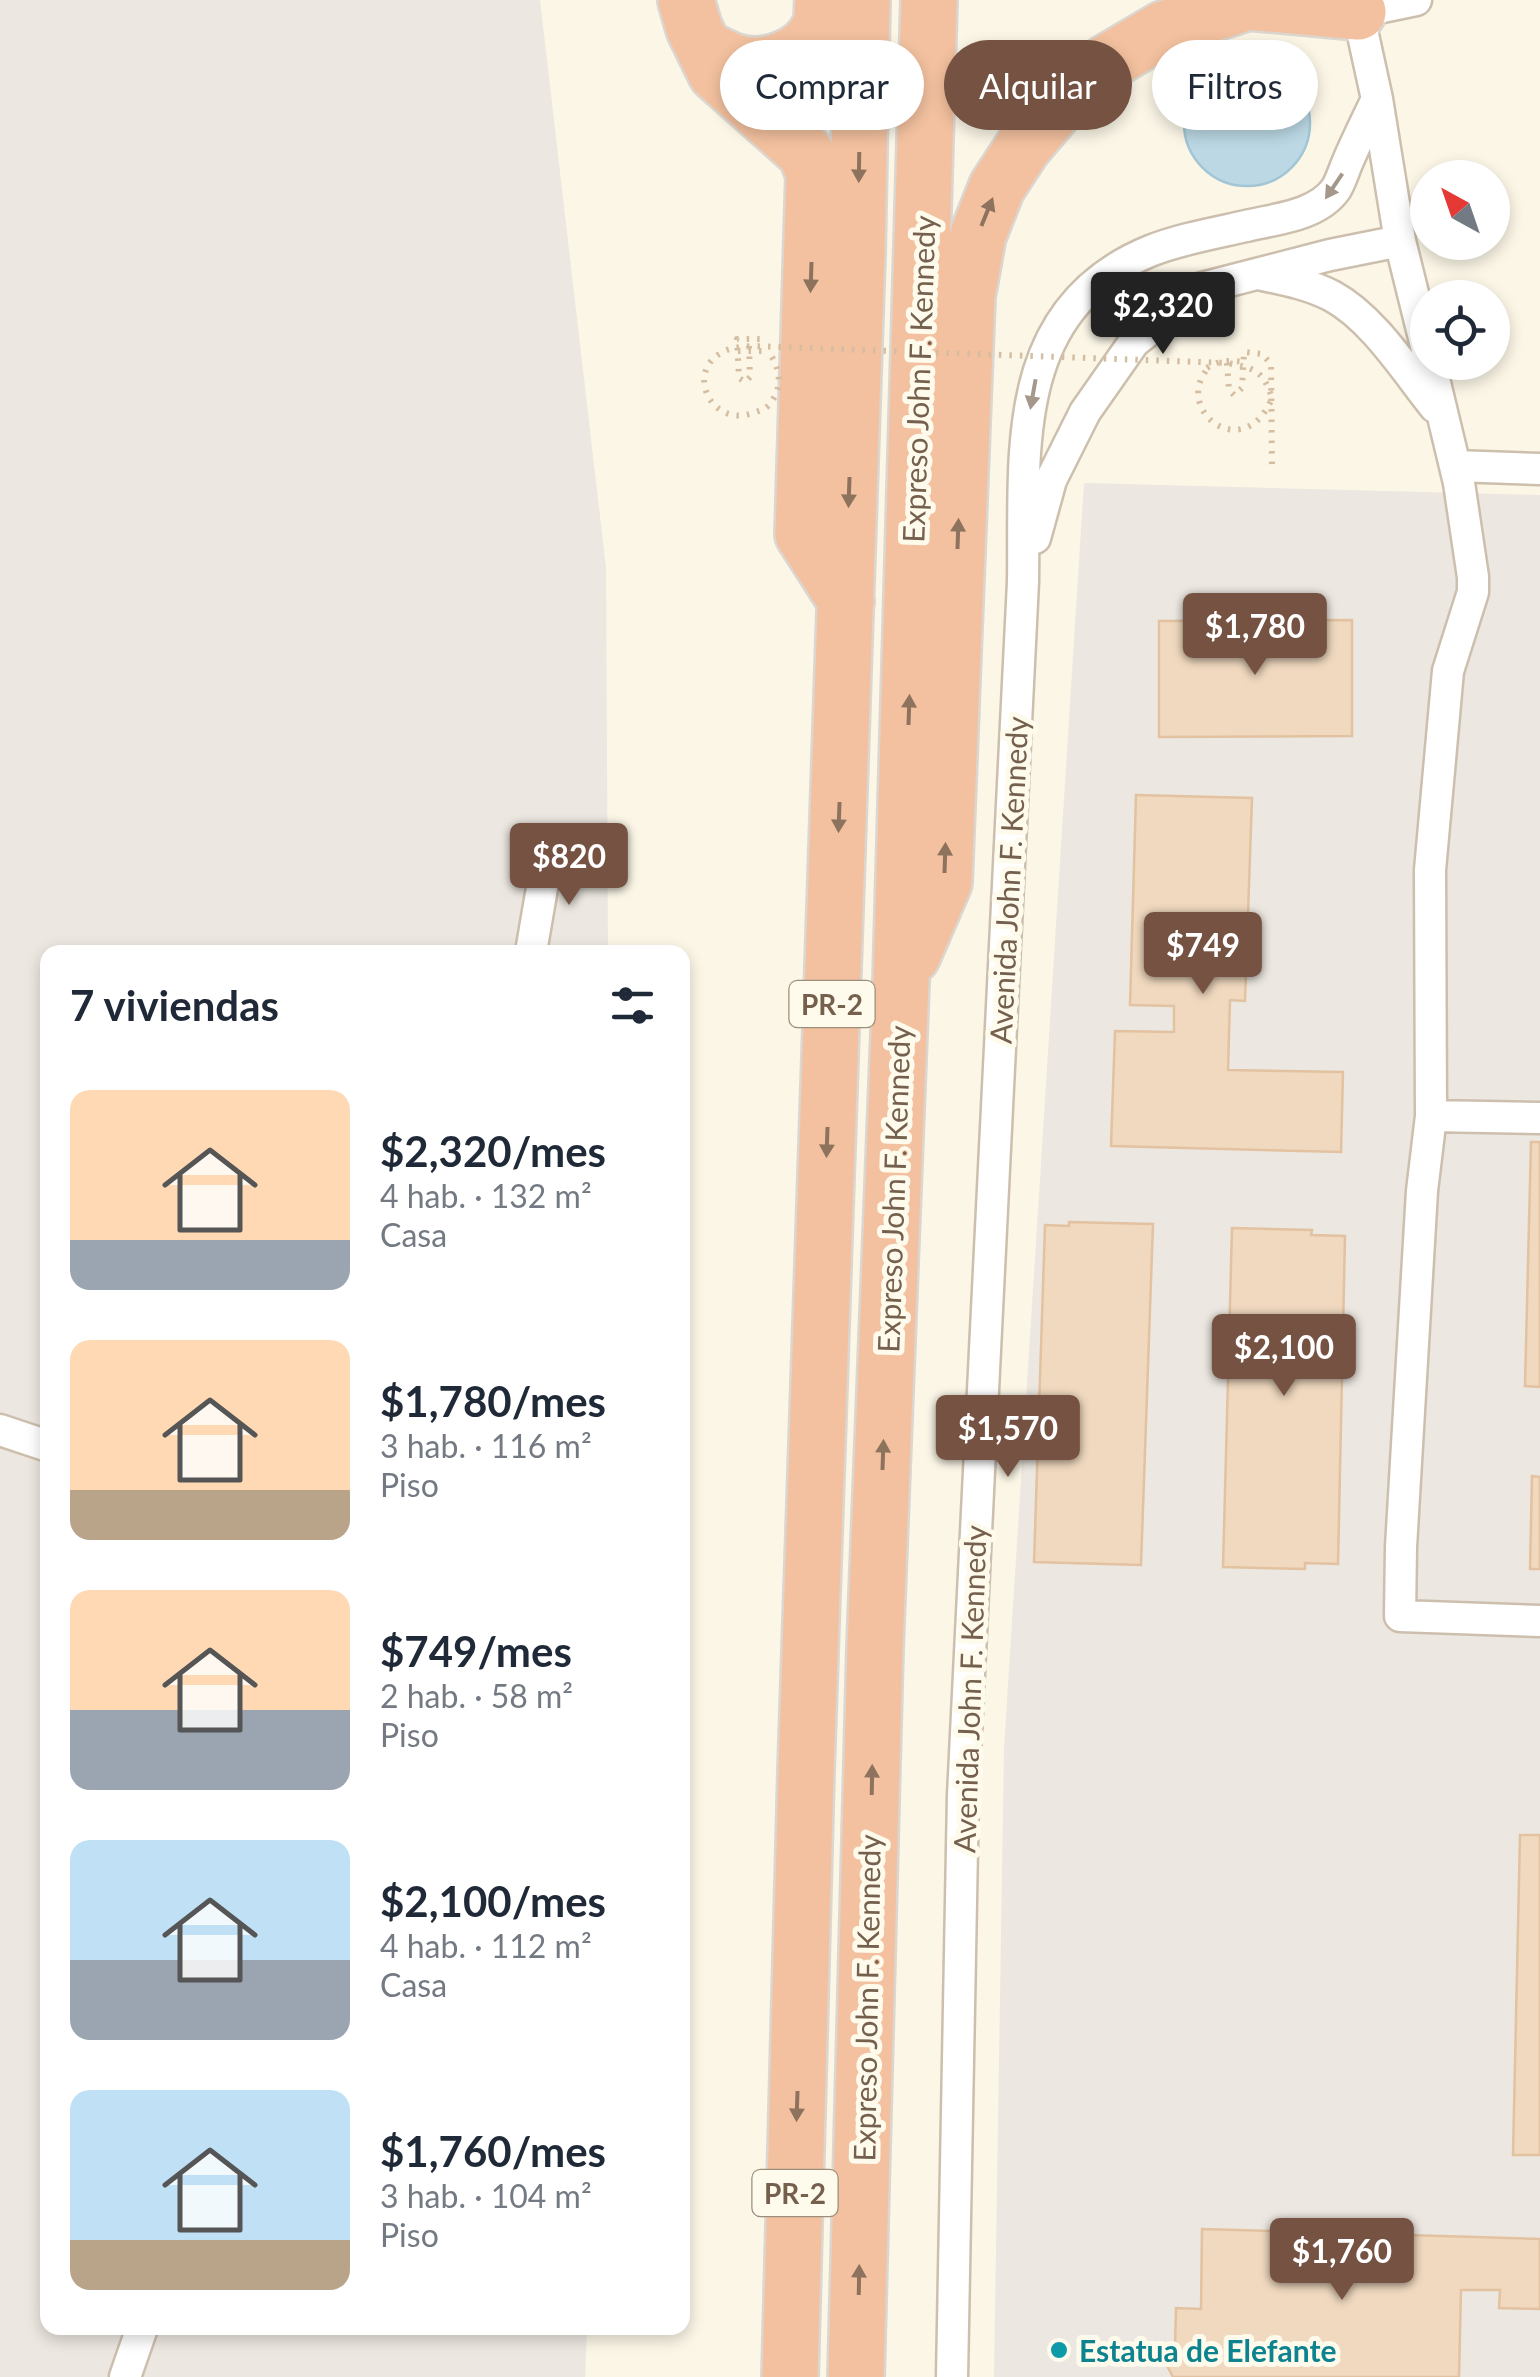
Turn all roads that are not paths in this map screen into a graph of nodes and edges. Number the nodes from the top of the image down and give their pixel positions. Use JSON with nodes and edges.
{"nodes":[{"id":1,"x":823,"y":0,"type":"edge"},
{"id":2,"x":862,"y":0,"type":"edge"},
{"id":3,"x":929,"y":0,"type":"edge"},
{"id":4,"x":1416,"y":0,"type":"edge"},
{"id":5,"x":1352,"y":6,"type":"edge"},
{"id":6,"x":696,"y":24,"type":"edge"},
{"id":7,"x":1377,"y":99,"type":"junction"},
{"id":8,"x":1400,"y":241,"type":"junction"},
{"id":9,"x":1258,"y":274,"type":"junction"},
{"id":10,"x":1410,"y":281,"type":"edge"},
{"id":11,"x":1434,"y":380,"type":"edge"},
{"id":12,"x":1443,"y":417,"type":"junction"},
{"id":13,"x":1455,"y":466,"type":"junction"},
{"id":14,"x":1540,"y":469,"type":"edge"},
{"id":15,"x":1023,"y":582,"type":"junction"},
{"id":16,"x":846,"y":601,"type":"junction"},
{"id":17,"x":548,"y":853,"type":"dead end"},
{"id":18,"x":532,"y":945,"type":"edge"},
{"id":19,"x":901,"y":982,"type":"junction"},
{"id":20,"x":1431,"y":1116,"type":"junction"},
{"id":21,"x":1540,"y":1118,"type":"edge"},
{"id":22,"x":0,"y":1430,"type":"edge"},
{"id":23,"x":40,"y":1443,"type":"edge"},
{"id":24,"x":1540,"y":1621,"type":"edge"},
{"id":25,"x":140,"y":2335,"type":"edge"},
{"id":26,"x":125,"y":2377,"type":"edge"},
{"id":27,"x":790,"y":2377,"type":"edge"},
{"id":28,"x":856,"y":2377,"type":"edge"},
{"id":29,"x":952,"y":2377,"type":"edge"}],
"edges":[{"from":1,"to":6,"type":"highway"},
{"from":2,"to":16,"type":"highway","number":"PR-2","one_way":true},
{"from":19,"to":3,"type":"highway","name":"Expreso John F. Kennedy","number":"PR-2","one_way":true},
{"from":4,"to":5,"type":"street"},
{"from":5,"to":7,"type":"street"},
{"from":19,"to":5,"type":"highway","one_way":true},
{"from":6,"to":16,"type":"highway","one_way":true},
{"from":7,"to":8,"type":"street"},
{"from":7,"to":15,"type":"street","name":"Avenida John F. Kennedy","one_way":true},
{"from":8,"to":9,"type":"street","name":"Avenida John F. Kennedy"},
{"from":8,"to":10,"type":"street"},
{"from":9,"to":12,"type":"street"},
{"from":9,"to":15,"type":"street","name":"Avenida John F. Kennedy"},
{"from":11,"to":12,"type":"street"},
{"from":12,"to":13,"type":"street"},
{"from":13,"to":14,"type":"street"},
{"from":13,"to":20,"type":"street"},
{"from":15,"to":29,"type":"street","name":"Avenida John F. Kennedy"},
{"from":16,"to":27,"type":"highway","number":"PR-2","one_way":true},
{"from":17,"to":18,"type":"street"},
{"from":28,"to":19,"type":"highway","name":"Expreso John F. Kennedy","number":"PR-2","one_way":true},
{"from":20,"to":21,"type":"street"},
{"from":20,"to":24,"type":"street"},
{"from":22,"to":23,"type":"street"},
{"from":25,"to":26,"type":"street"}]}
